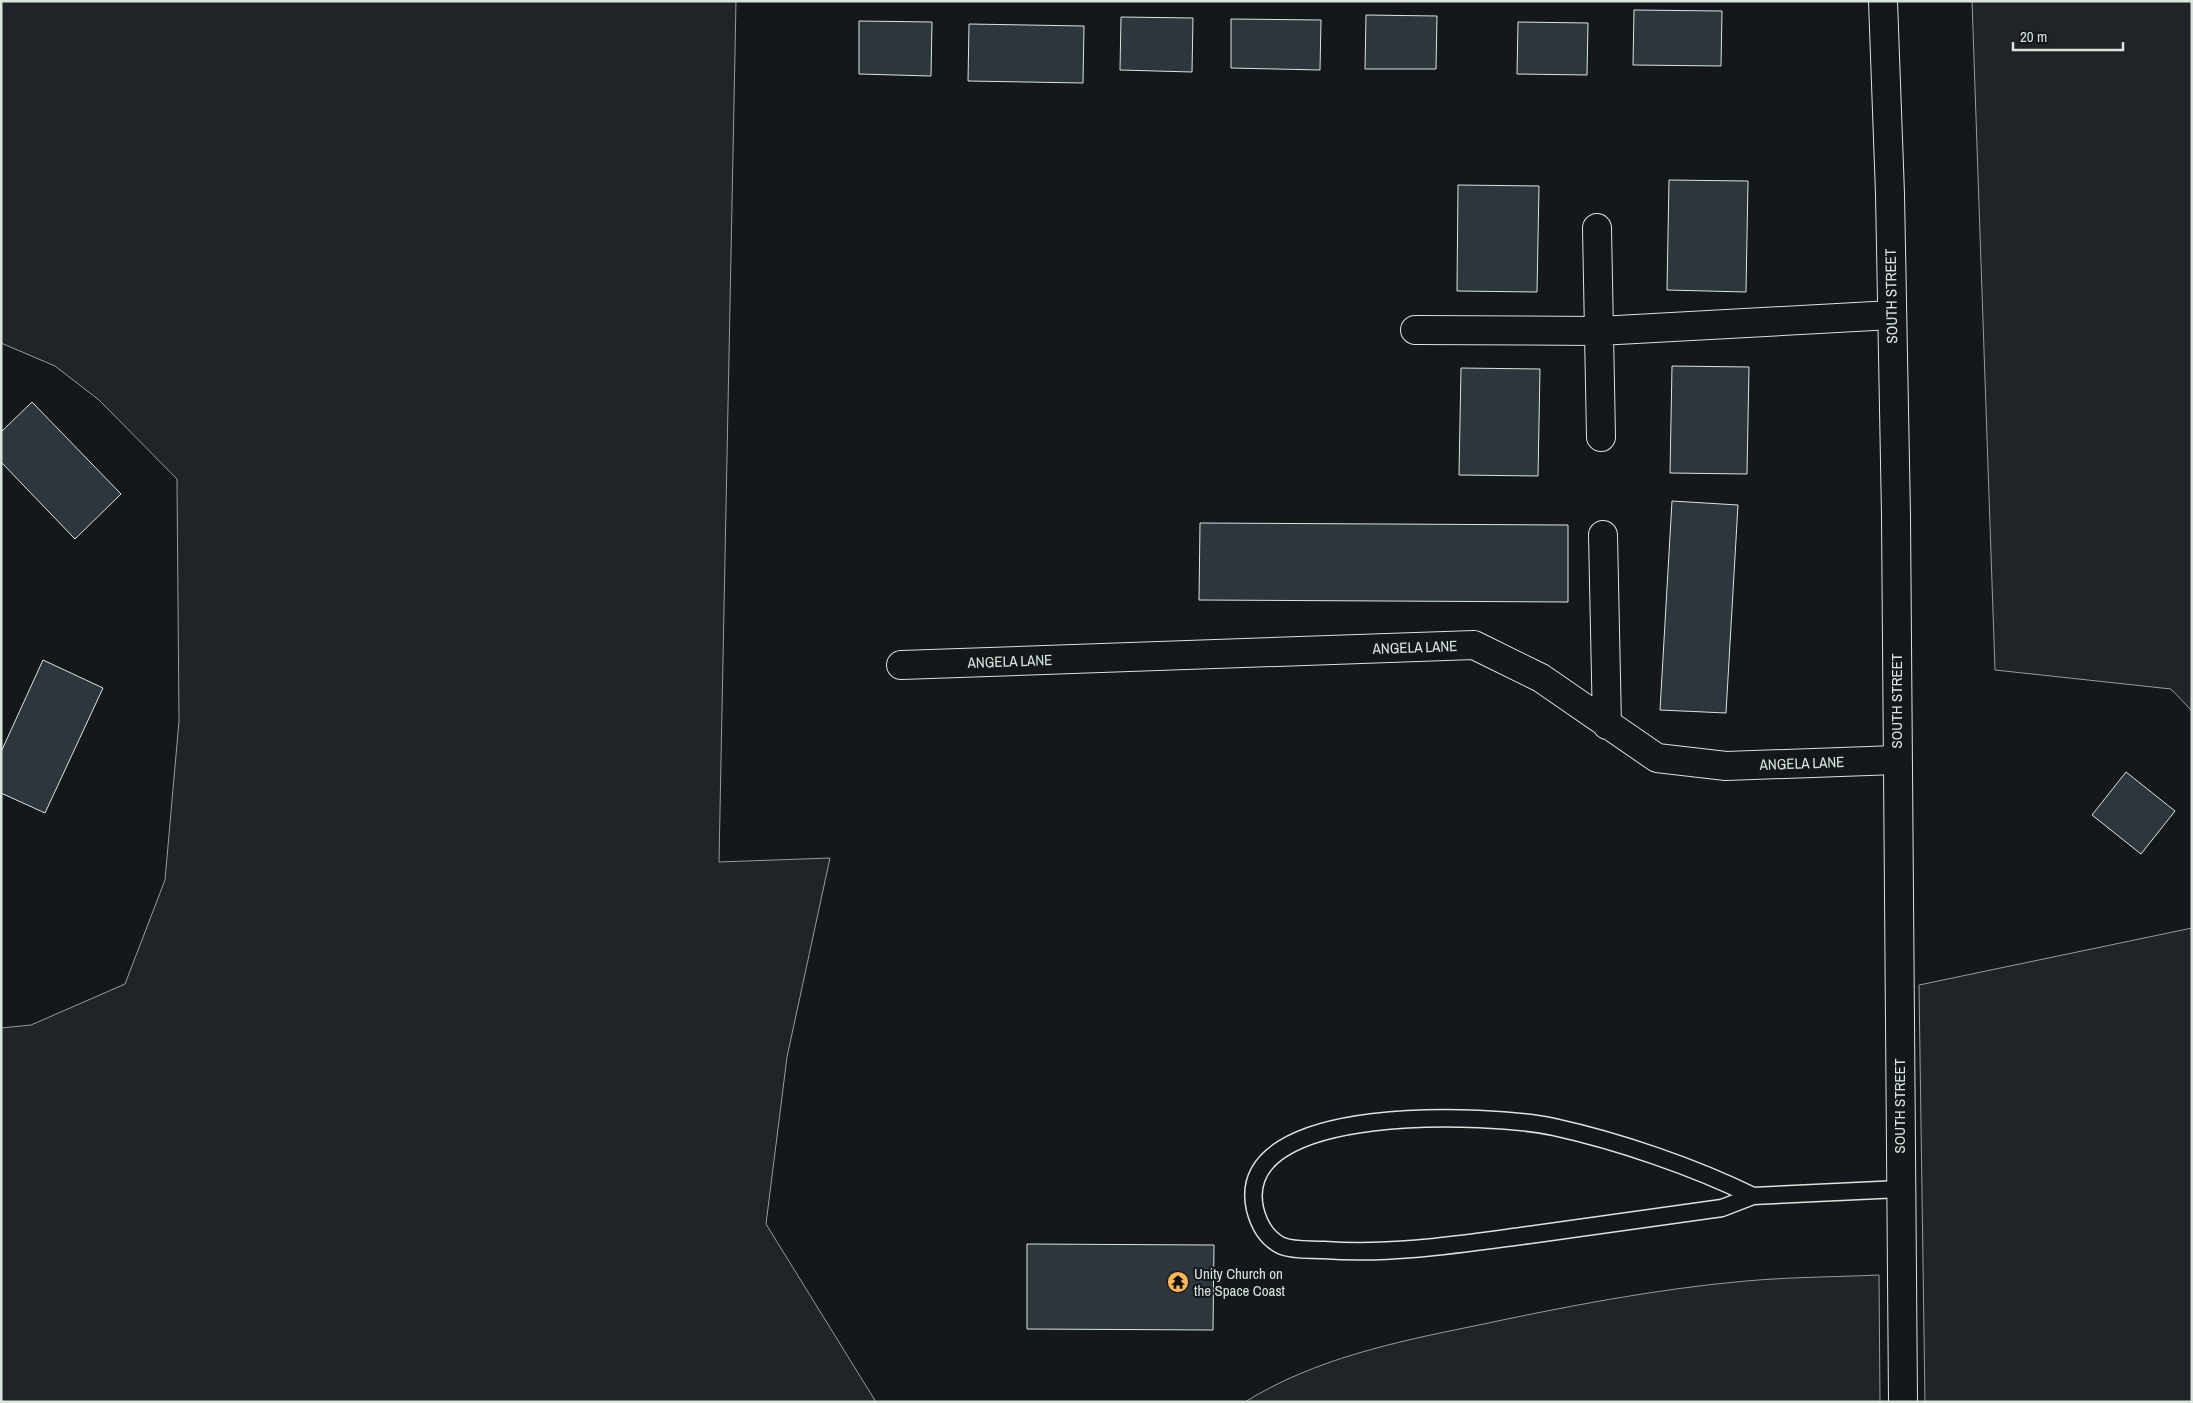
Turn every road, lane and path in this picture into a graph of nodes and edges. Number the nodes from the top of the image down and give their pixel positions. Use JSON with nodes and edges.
{"nodes":[{"id":1,"x":1883,"y":1,"type":"edge"},
{"id":2,"x":1597,"y":228,"type":"dead end"},
{"id":3,"x":1892,"y":315,"type":"junction"},
{"id":4,"x":1415,"y":330,"type":"dead end"},
{"id":5,"x":1599,"y":331,"type":"junction"},
{"id":6,"x":1601,"y":437,"type":"dead end"},
{"id":7,"x":1603,"y":535,"type":"dead end"},
{"id":8,"x":901,"y":665,"type":"dead end"},
{"id":9,"x":1607,"y":724,"type":"junction"},
{"id":10,"x":1896,"y":760,"type":"junction"},
{"id":11,"x":1900,"y":1189,"type":"junction"},
{"id":12,"x":1753,"y":1196,"type":"junction"},
{"id":13,"x":1903,"y":1402,"type":"edge"}],
"edges":[{"from":1,"to":3,"type":"street","name":"SOUTH STREET"},
{"from":2,"to":5,"type":"street"},
{"from":3,"to":5,"type":"street"},
{"from":3,"to":10,"type":"street","name":"SOUTH STREET"},
{"from":4,"to":5,"type":"street"},
{"from":5,"to":6,"type":"street"},
{"from":7,"to":9,"type":"street"},
{"from":8,"to":9,"type":"street","name":"ANGELA LANE"},
{"from":9,"to":10,"type":"street","name":"ANGELA LANE"},
{"from":10,"to":11,"type":"street","name":"SOUTH STREET"},
{"from":11,"to":12,"type":"lane"},
{"from":11,"to":13,"type":"street","name":"SOUTH STREET"},
{"from":12,"to":12,"type":"lane"}]}
